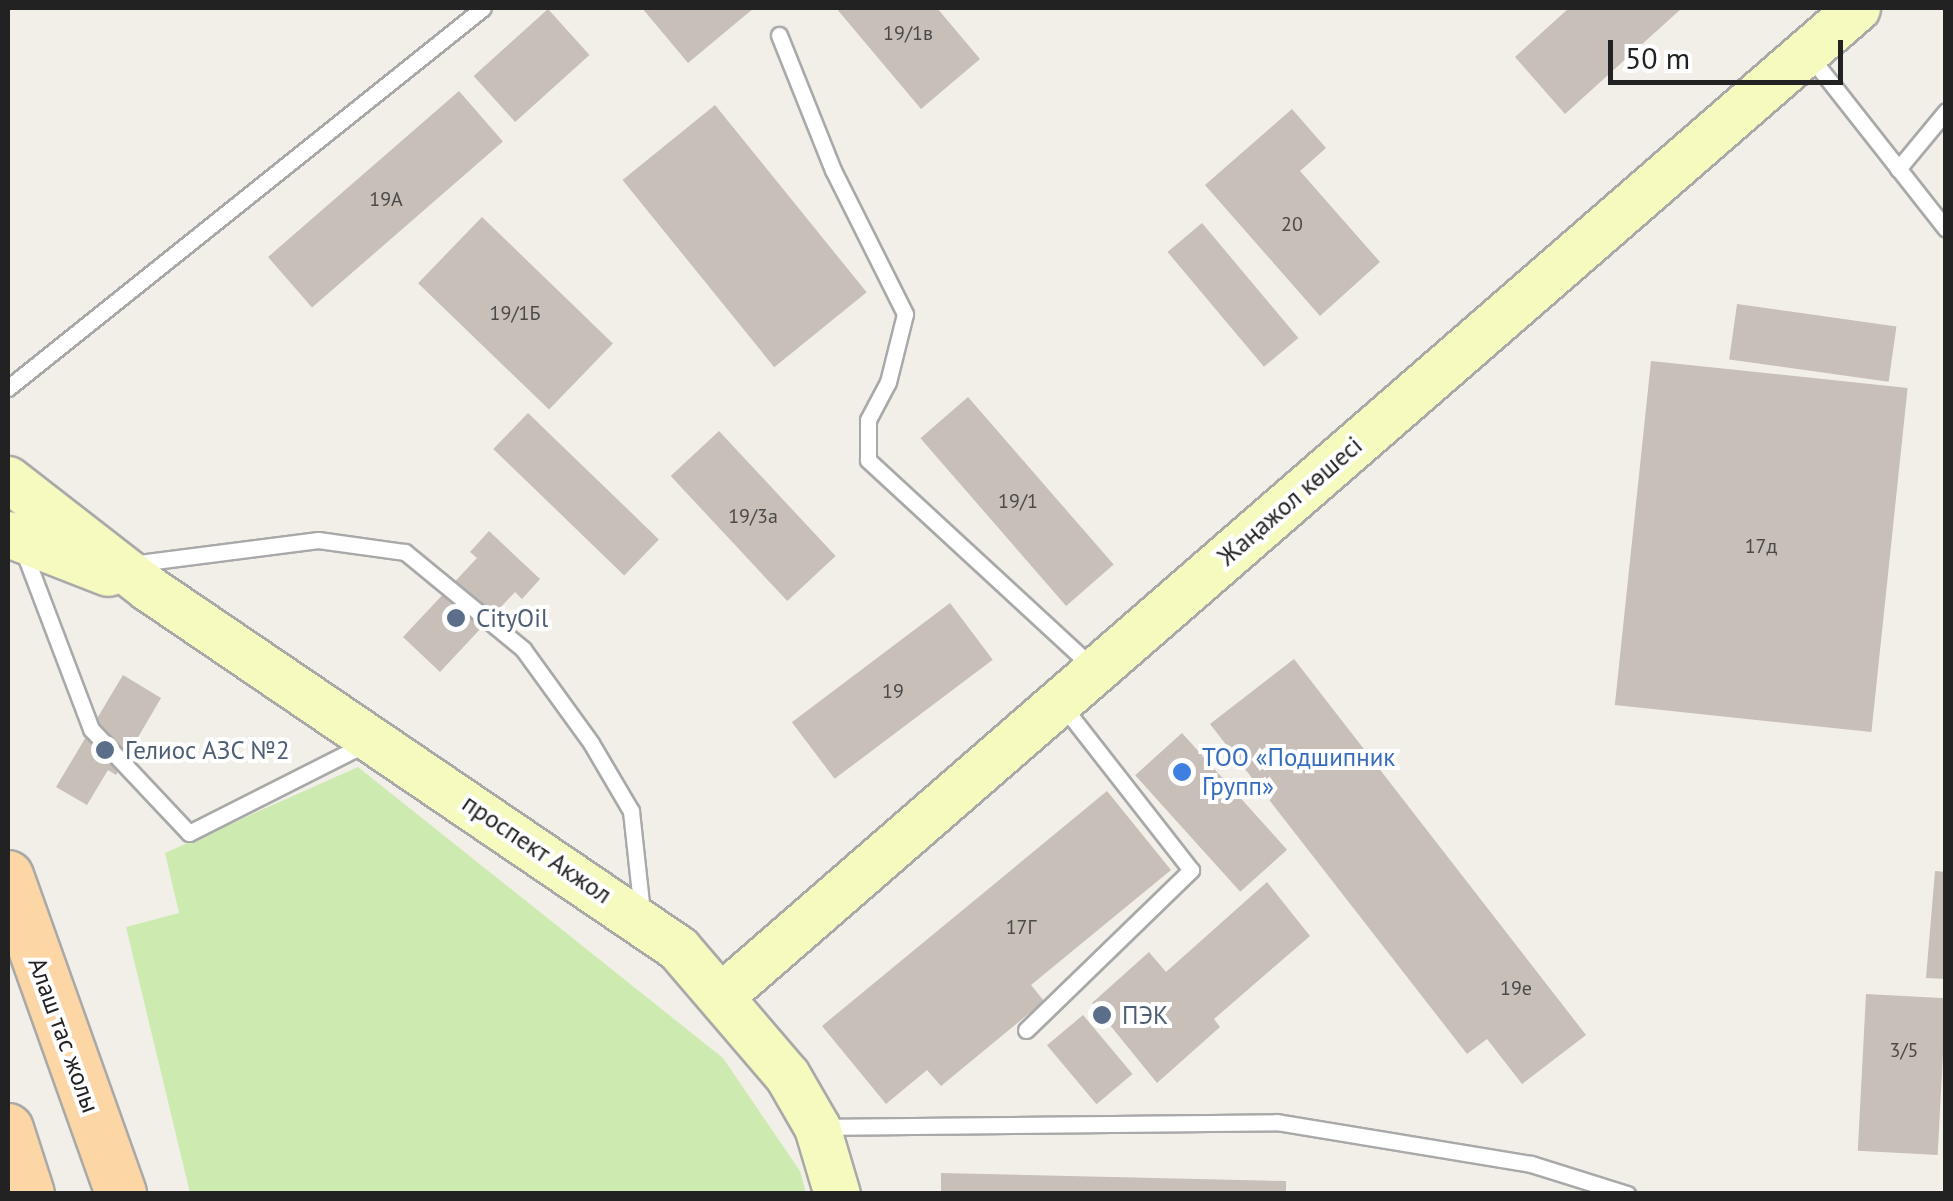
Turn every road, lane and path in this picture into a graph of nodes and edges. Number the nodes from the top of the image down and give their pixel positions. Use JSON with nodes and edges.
{"nodes":[{"id":1,"x":484,"y":8,"type":"edge"},
{"id":2,"x":1858,"y":8,"type":"edge"},
{"id":3,"x":779,"y":34,"type":"dead end"},
{"id":4,"x":1806,"y":52,"type":"junction"},
{"id":5,"x":1946,"y":111,"type":"edge"},
{"id":6,"x":1898,"y":169,"type":"junction"},
{"id":7,"x":1946,"y":229,"type":"edge"},
{"id":8,"x":8,"y":388,"type":"edge"},
{"id":9,"x":8,"y":479,"type":"edge"},
{"id":10,"x":13,"y":536,"type":"edge"},
{"id":11,"x":134,"y":576,"type":"junction"},
{"id":12,"x":1095,"y":670,"type":"junction"},
{"id":13,"x":1061,"y":703,"type":"junction"},
{"id":14,"x":374,"y":740,"type":"junction"},
{"id":15,"x":8,"y":876,"type":"edge"},
{"id":16,"x":643,"y":922,"type":"junction"},
{"id":17,"x":722,"y":995,"type":"junction"},
{"id":18,"x":1026,"y":1030,"type":"dead end"},
{"id":19,"x":818,"y":1127,"type":"junction"},
{"id":20,"x":8,"y":1128,"type":"edge"},
{"id":21,"x":29,"y":1194,"type":"edge"},
{"id":22,"x":121,"y":1194,"type":"edge"},
{"id":23,"x":837,"y":1194,"type":"edge"},
{"id":24,"x":1627,"y":1194,"type":"edge"}],
"edges":[{"from":1,"to":8,"type":"lane"},
{"from":2,"to":4,"type":"main road","name":"Жаңажол көшесі"},
{"from":3,"to":12,"type":"lane"},
{"from":4,"to":6,"type":"lane"},
{"from":4,"to":12,"type":"main road","name":"Жаңажол көшесі"},
{"from":5,"to":6,"type":"lane"},
{"from":6,"to":7,"type":"lane"},
{"from":9,"to":11,"type":"main road","name":"проспект Акжол"},
{"from":10,"to":11,"type":"main road","name":"проспект Акжол"},
{"from":10,"to":14,"type":"lane"},
{"from":11,"to":14,"type":"main road","name":"проспект Акжол"},
{"from":11,"to":16,"type":"lane"},
{"from":12,"to":13,"type":"main road","name":"Жаңажол көшесі"},
{"from":13,"to":17,"type":"main road","name":"Жаңажол көшесі"},
{"from":13,"to":18,"type":"lane"},
{"from":14,"to":16,"type":"main road","name":"проспект Акжол"},
{"from":15,"to":22,"type":"main road","name":"Алаш тас жолы"},
{"from":16,"to":17,"type":"main road","name":"проспект Акжол"},
{"from":17,"to":19,"type":"main road","name":"проспект Акжол"},
{"from":19,"to":23,"type":"main road","name":"проспект Акжол"},
{"from":19,"to":24,"type":"lane"},
{"from":20,"to":21,"type":"main road"}]}
